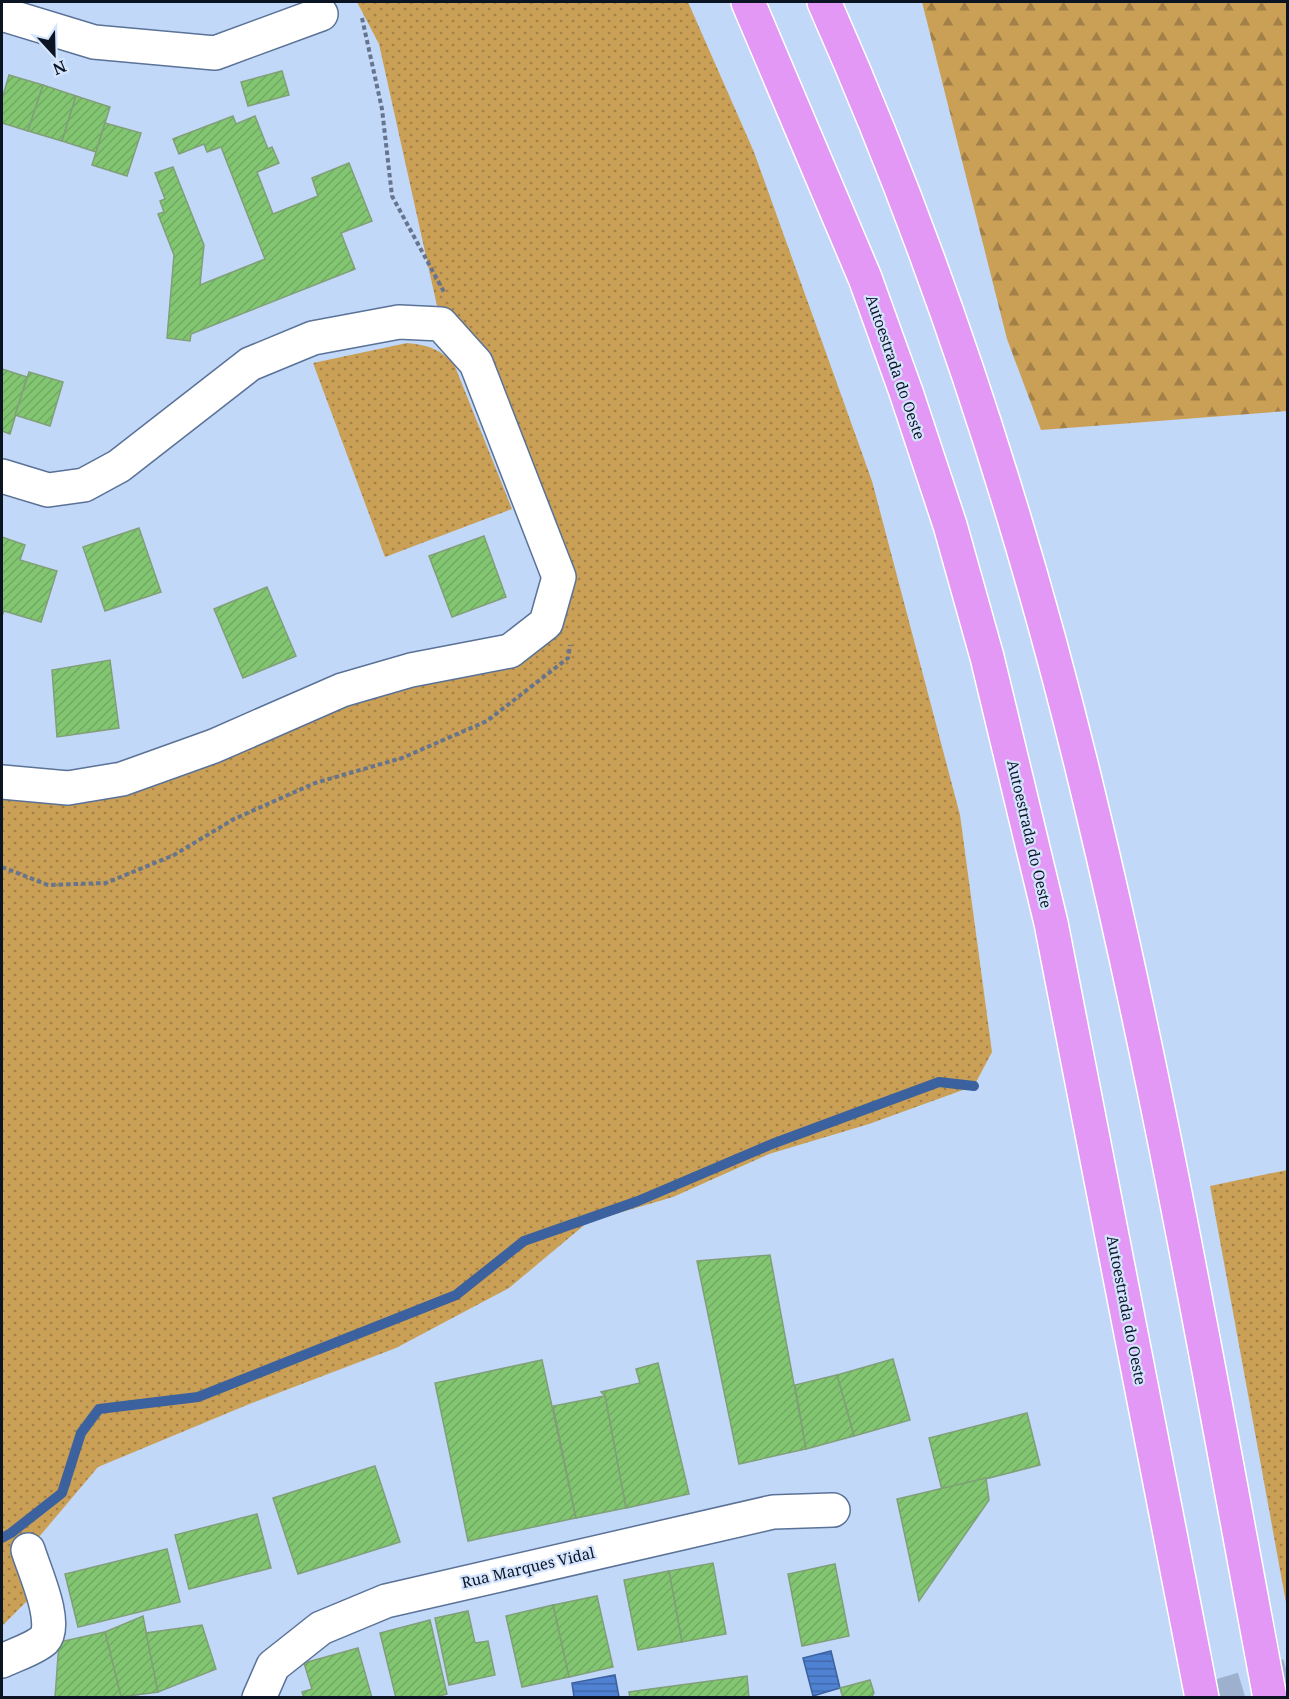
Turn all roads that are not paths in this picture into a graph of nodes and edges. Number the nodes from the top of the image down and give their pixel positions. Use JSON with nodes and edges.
{"nodes":[{"id":1,"x":748,"y":2,"type":"edge"},
{"id":2,"x":824,"y":2,"type":"edge"},
{"id":3,"x":2,"y":14,"type":"edge"},
{"id":4,"x":321,"y":14,"type":"dead end"},
{"id":5,"x":2,"y":476,"type":"edge"},
{"id":6,"x":2,"y":782,"type":"edge"},
{"id":7,"x":833,"y":1510,"type":"dead end"},
{"id":8,"x":28,"y":1550,"type":"dead end"},
{"id":9,"x":1180,"y":1583,"type":"junction"},
{"id":10,"x":2,"y":1661,"type":"edge"},
{"id":11,"x":259,"y":1698,"type":"edge"},
{"id":12,"x":1180,"y":1698,"type":"edge"},
{"id":13,"x":1202,"y":1698,"type":"edge"},
{"id":14,"x":1270,"y":1698,"type":"edge"}],
"edges":[{"from":1,"to":9,"type":"highway","name":"Autoestrada do Oeste"},
{"from":2,"to":14,"type":"highway"},
{"from":3,"to":4,"type":"street"},
{"from":5,"to":6,"type":"street"},
{"from":7,"to":11,"type":"street","name":"Rua Marques Vidal"},
{"from":8,"to":10,"type":"street"},
{"from":9,"to":12,"type":"highway"},
{"from":9,"to":13,"type":"highway","name":"Autoestrada do Oeste"}]}
